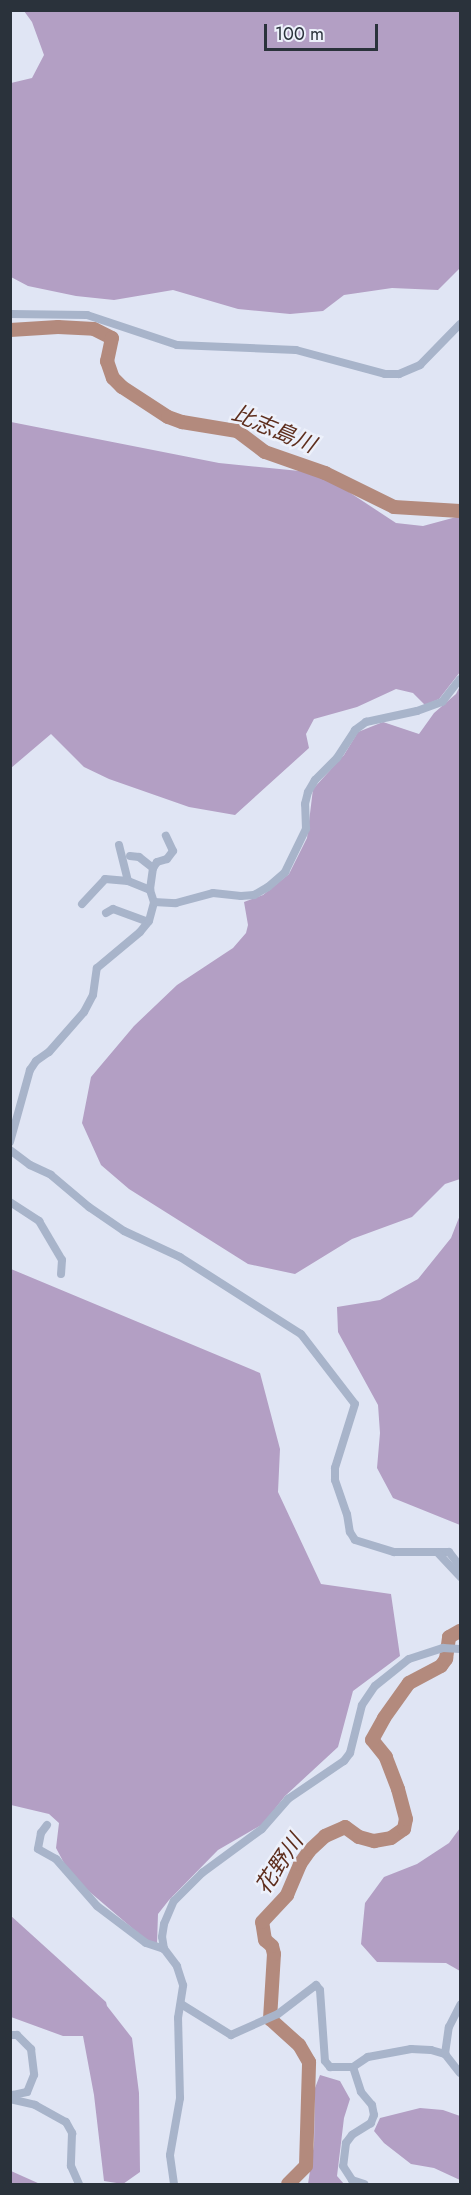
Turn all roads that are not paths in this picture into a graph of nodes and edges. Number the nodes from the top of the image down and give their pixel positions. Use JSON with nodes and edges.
{"nodes":[{"id":1,"x":10,"y":314,"type":"edge"},
{"id":2,"x":460,"y":324,"type":"edge"},
{"id":3,"x":460,"y":679,"type":"edge"},
{"id":4,"x":166,"y":836,"type":"dead end"},
{"id":5,"x":119,"y":845,"type":"dead end"},
{"id":6,"x":130,"y":856,"type":"dead end"},
{"id":7,"x":153,"y":868,"type":"junction"},
{"id":8,"x":129,"y":881,"type":"junction"},
{"id":9,"x":150,"y":890,"type":"junction"},
{"id":10,"x":154,"y":902,"type":"junction"},
{"id":11,"x":81,"y":904,"type":"dead end"},
{"id":12,"x":106,"y":913,"type":"dead end"},
{"id":13,"x":148,"y":922,"type":"junction"},
{"id":14,"x":10,"y":1142,"type":"edge"},
{"id":15,"x":10,"y":1150,"type":"edge"},
{"id":16,"x":10,"y":1202,"type":"edge"},
{"id":17,"x":61,"y":1274,"type":"dead end"},
{"id":18,"x":438,"y":1553,"type":"junction"},
{"id":19,"x":460,"y":1566,"type":"edge"},
{"id":20,"x":460,"y":1577,"type":"edge"},
{"id":21,"x":459,"y":1649,"type":"edge"},
{"id":22,"x":47,"y":1825,"type":"dead end"},
{"id":23,"x":164,"y":1948,"type":"junction"},
{"id":24,"x":181,"y":2004,"type":"junction"},
{"id":25,"x":460,"y":2005,"type":"edge"},
{"id":26,"x":10,"y":2035,"type":"edge"},
{"id":27,"x":445,"y":2054,"type":"junction"},
{"id":28,"x":353,"y":2067,"type":"junction"},
{"id":29,"x":460,"y":2073,"type":"edge"},
{"id":30,"x":10,"y":2099,"type":"edge"},
{"id":31,"x":79,"y":2184,"type":"edge"},
{"id":32,"x":174,"y":2184,"type":"edge"},
{"id":33,"x":364,"y":2184,"type":"edge"}],
"edges":[{"from":1,"to":2,"type":"street"},
{"from":3,"to":10,"type":"street"},
{"from":4,"to":7,"type":"street"},
{"from":5,"to":8,"type":"street"},
{"from":6,"to":7,"type":"street"},
{"from":7,"to":9,"type":"street"},
{"from":8,"to":9,"type":"street"},
{"from":8,"to":11,"type":"street"},
{"from":9,"to":10,"type":"street"},
{"from":10,"to":13,"type":"street"},
{"from":12,"to":13,"type":"street"},
{"from":13,"to":14,"type":"street"},
{"from":15,"to":18,"type":"street"},
{"from":16,"to":17,"type":"street"},
{"from":18,"to":19,"type":"street"},
{"from":18,"to":20,"type":"street"},
{"from":21,"to":23,"type":"street"},
{"from":22,"to":23,"type":"street"},
{"from":23,"to":24,"type":"street"},
{"from":24,"to":28,"type":"street"},
{"from":24,"to":32,"type":"street"},
{"from":25,"to":27,"type":"street"},
{"from":26,"to":30,"type":"street"},
{"from":27,"to":28,"type":"street"},
{"from":27,"to":29,"type":"street"},
{"from":28,"to":33,"type":"street"},
{"from":30,"to":31,"type":"street"}]}
